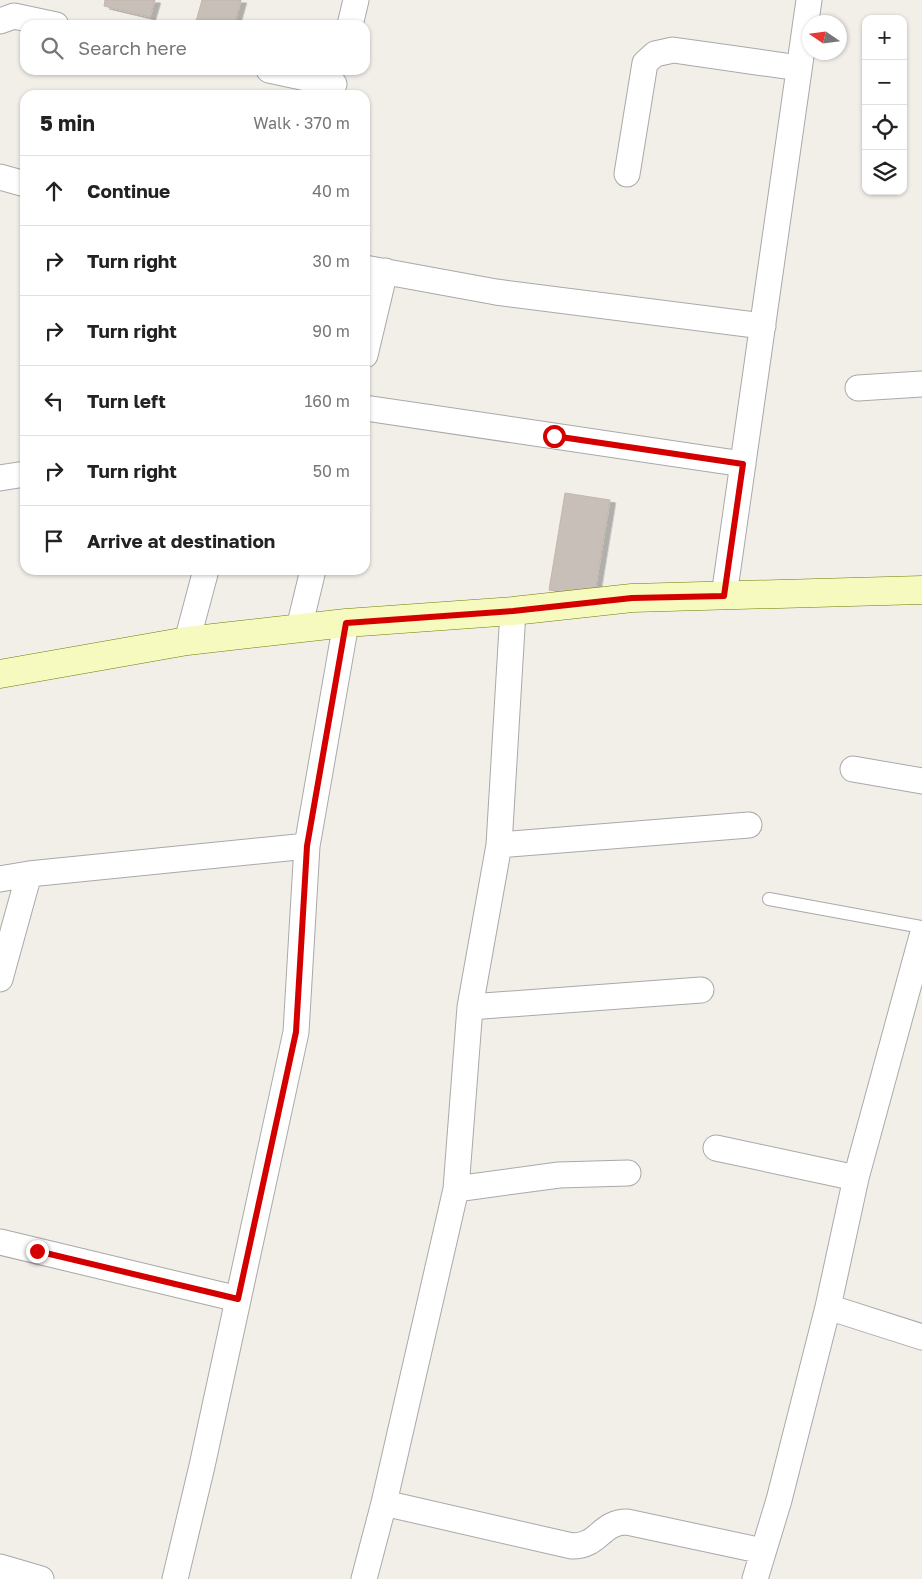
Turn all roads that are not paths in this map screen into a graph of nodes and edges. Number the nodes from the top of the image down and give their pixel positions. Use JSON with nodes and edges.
{"nodes":[{"id":1,"x":356,"y":0,"type":"edge"},
{"id":2,"x":809,"y":0,"type":"edge"},
{"id":3,"x":33,"y":20,"type":"edge"},
{"id":4,"x":351,"y":20,"type":"edge"},
{"id":5,"x":0,"y":21,"type":"edge"},
{"id":6,"x":799,"y":68,"type":"junction"},
{"id":7,"x":293,"y":75,"type":"edge"},
{"id":8,"x":334,"y":83,"type":"edge"},
{"id":9,"x":627,"y":174,"type":"dead end"},
{"id":10,"x":0,"y":177,"type":"edge"},
{"id":11,"x":20,"y":183,"type":"edge"},
{"id":12,"x":375,"y":270,"type":"edge"},
{"id":13,"x":370,"y":312,"type":"edge"},
{"id":14,"x":763,"y":326,"type":"junction"},
{"id":15,"x":922,"y":384,"type":"edge"},
{"id":16,"x":858,"y":388,"type":"dead end"},
{"id":17,"x":370,"y":409,"type":"edge"},
{"id":18,"x":743,"y":464,"type":"junction"},
{"id":19,"x":20,"y":475,"type":"edge"},
{"id":20,"x":0,"y":478,"type":"edge"},
{"id":21,"x":205,"y":575,"type":"edge"},
{"id":22,"x":312,"y":575,"type":"edge"},
{"id":23,"x":922,"y":590,"type":"edge"},
{"id":24,"x":724,"y":596,"type":"junction"},
{"id":25,"x":513,"y":611,"type":"junction"},
{"id":26,"x":346,"y":623,"type":"junction"},
{"id":27,"x":299,"y":628,"type":"junction"},
{"id":28,"x":187,"y":641,"type":"junction"},
{"id":29,"x":0,"y":674,"type":"edge"},
{"id":30,"x":853,"y":769,"type":"dead end"},
{"id":31,"x":922,"y":781,"type":"edge"},
{"id":32,"x":749,"y":825,"type":"dead end"},
{"id":33,"x":499,"y":845,"type":"junction"},
{"id":34,"x":307,"y":846,"type":"junction"},
{"id":35,"x":29,"y":874,"type":"junction"},
{"id":36,"x":0,"y":879,"type":"edge"},
{"id":37,"x":769,"y":898,"type":"dead end"},
{"id":38,"x":922,"y":927,"type":"edge"},
{"id":39,"x":922,"y":936,"type":"edge"},
{"id":40,"x":0,"y":979,"type":"edge"},
{"id":41,"x":701,"y":990,"type":"dead end"},
{"id":42,"x":470,"y":1007,"type":"junction"},
{"id":43,"x":716,"y":1148,"type":"dead end"},
{"id":44,"x":628,"y":1173,"type":"dead end"},
{"id":45,"x":856,"y":1178,"type":"junction"},
{"id":46,"x":456,"y":1189,"type":"junction"},
{"id":47,"x":0,"y":1242,"type":"edge"},
{"id":48,"x":238,"y":1299,"type":"junction"},
{"id":49,"x":828,"y":1307,"type":"junction"},
{"id":50,"x":922,"y":1337,"type":"edge"},
{"id":51,"x":384,"y":1503,"type":"junction"},
{"id":52,"x":763,"y":1551,"type":"junction"},
{"id":53,"x":0,"y":1567,"type":"edge"},
{"id":54,"x":41,"y":1579,"type":"edge"},
{"id":55,"x":175,"y":1579,"type":"edge"},
{"id":56,"x":364,"y":1579,"type":"edge"},
{"id":57,"x":755,"y":1579,"type":"edge"}],
"edges":[{"from":1,"to":4,"type":"street"},
{"from":2,"to":6,"type":"street"},
{"from":3,"to":5,"type":"street"},
{"from":6,"to":9,"type":"street"},
{"from":6,"to":14,"type":"street"},
{"from":7,"to":8,"type":"street"},
{"from":10,"to":11,"type":"street"},
{"from":12,"to":13,"type":"street"},
{"from":12,"to":14,"type":"street"},
{"from":14,"to":18,"type":"street"},
{"from":15,"to":16,"type":"street"},
{"from":17,"to":18,"type":"street"},
{"from":18,"to":24,"type":"street"},
{"from":19,"to":20,"type":"street"},
{"from":21,"to":28,"type":"street"},
{"from":22,"to":27,"type":"street"},
{"from":23,"to":24,"type":"street"},
{"from":24,"to":25,"type":"street"},
{"from":25,"to":26,"type":"street"},
{"from":25,"to":33,"type":"street"},
{"from":26,"to":27,"type":"street"},
{"from":26,"to":34,"type":"street"},
{"from":27,"to":28,"type":"street"},
{"from":28,"to":29,"type":"street"},
{"from":30,"to":31,"type":"street"},
{"from":32,"to":33,"type":"street"},
{"from":33,"to":42,"type":"street"},
{"from":34,"to":35,"type":"street"},
{"from":34,"to":48,"type":"street"},
{"from":35,"to":36,"type":"street"},
{"from":35,"to":40,"type":"street"},
{"from":37,"to":38,"type":"lane"},
{"from":39,"to":45,"type":"street"},
{"from":41,"to":42,"type":"street"},
{"from":42,"to":46,"type":"street"},
{"from":43,"to":45,"type":"street"},
{"from":44,"to":46,"type":"street"},
{"from":45,"to":49,"type":"street"},
{"from":46,"to":51,"type":"street"},
{"from":47,"to":48,"type":"street"},
{"from":48,"to":55,"type":"street"},
{"from":49,"to":50,"type":"street"},
{"from":49,"to":52,"type":"street"},
{"from":51,"to":52,"type":"street"},
{"from":51,"to":56,"type":"street"},
{"from":52,"to":57,"type":"street"},
{"from":53,"to":54,"type":"street"}]}
